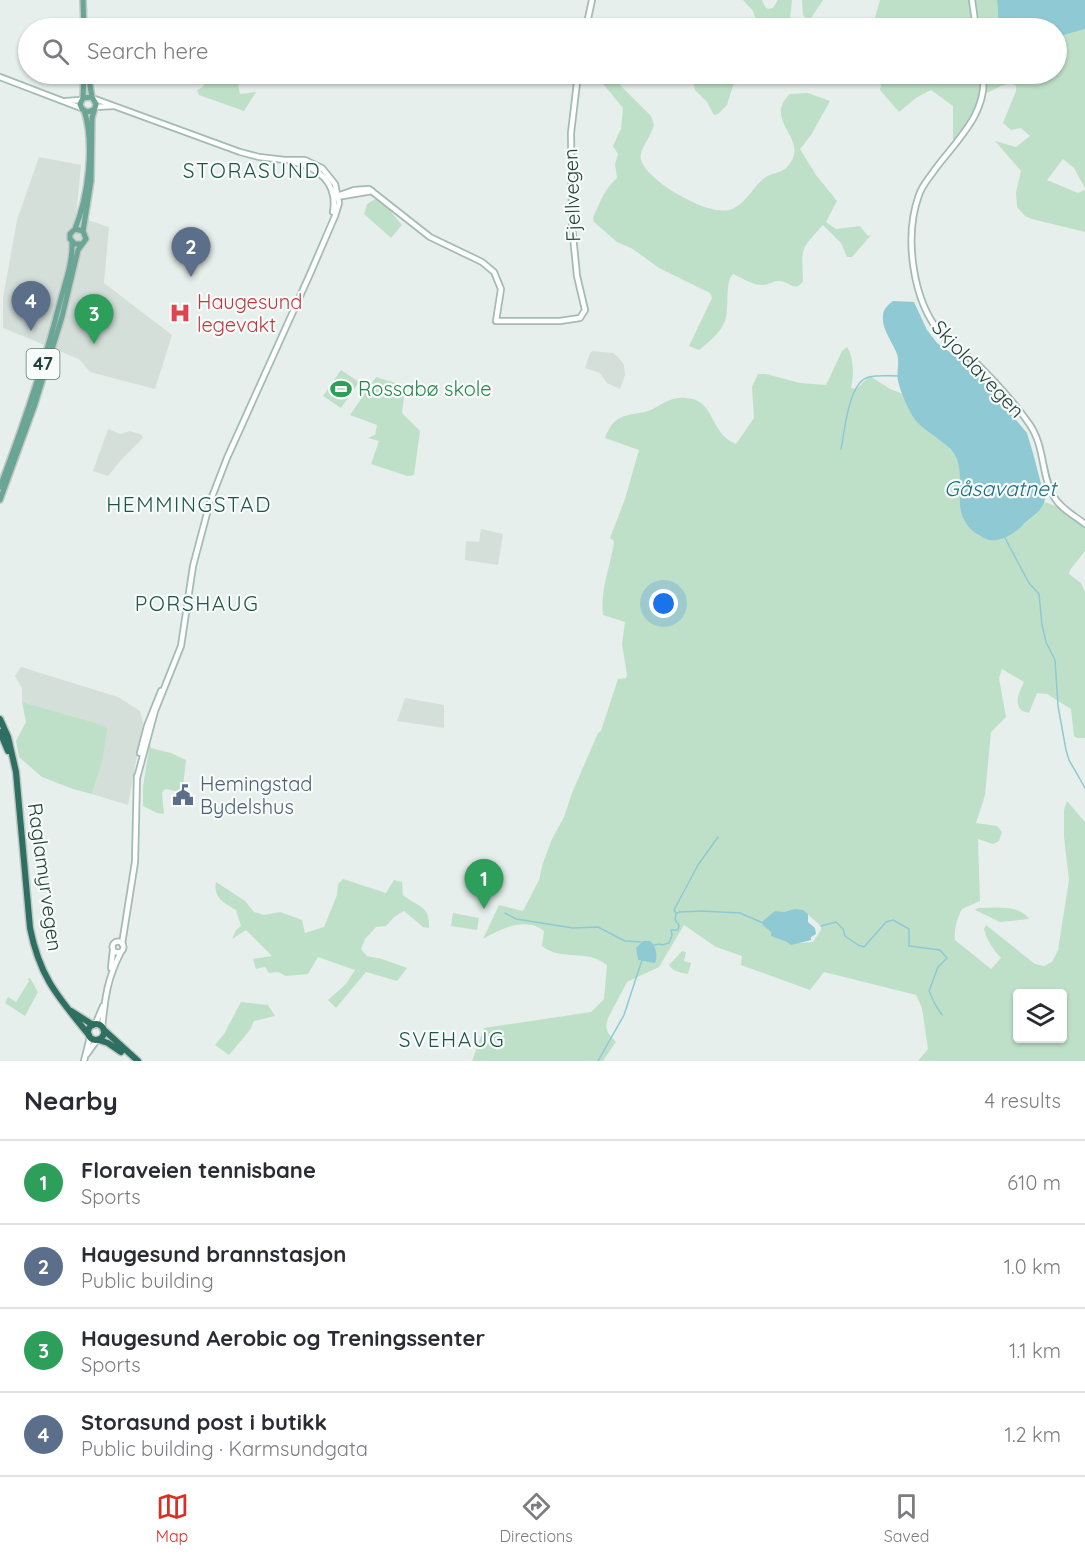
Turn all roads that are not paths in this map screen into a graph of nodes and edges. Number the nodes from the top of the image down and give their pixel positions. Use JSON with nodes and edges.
{"nodes":[{"id":1,"x":81,"y":0,"type":"edge"},
{"id":2,"x":592,"y":0,"type":"edge"},
{"id":3,"x":972,"y":0,"type":"edge"},
{"id":4,"x":82,"y":18,"type":"edge"},
{"id":5,"x":588,"y":18,"type":"edge"},
{"id":6,"x":975,"y":18,"type":"edge"},
{"id":7,"x":0,"y":77,"type":"edge"},
{"id":8,"x":84,"y":84,"type":"edge"},
{"id":9,"x":89,"y":84,"type":"edge"},
{"id":10,"x":577,"y":84,"type":"edge"},
{"id":11,"x":983,"y":84,"type":"edge"},
{"id":12,"x":93,"y":98,"type":"junction"},
{"id":13,"x":82,"y":99,"type":"junction"},
{"id":14,"x":66,"y":101,"type":"junction"},
{"id":15,"x":116,"y":106,"type":"junction"},
{"id":16,"x":82,"y":109,"type":"junction"},
{"id":17,"x":95,"y":109,"type":"junction"},
{"id":18,"x":337,"y":196,"type":"junction"},
{"id":19,"x":75,"y":229,"type":"junction"},
{"id":20,"x":83,"y":231,"type":"junction"},
{"id":21,"x":72,"y":242,"type":"junction"},
{"id":22,"x":80,"y":244,"type":"junction"},
{"id":23,"x":0,"y":487,"type":"edge"},
{"id":24,"x":0,"y":500,"type":"edge"},
{"id":25,"x":1085,"y":524,"type":"edge"},
{"id":26,"x":0,"y":719,"type":"edge"},
{"id":27,"x":0,"y":732,"type":"edge"},
{"id":28,"x":16,"y":786,"type":"junction"},
{"id":29,"x":124,"y":926,"type":"junction"},
{"id":30,"x":115,"y":942,"type":"junction"},
{"id":31,"x":122,"y":944,"type":"junction"},
{"id":32,"x":113,"y":950,"type":"junction"},
{"id":33,"x":120,"y":952,"type":"junction"},
{"id":34,"x":111,"y":971,"type":"junction"},
{"id":35,"x":62,"y":1002,"type":"junction"},
{"id":36,"x":103,"y":1005,"type":"junction"},
{"id":37,"x":94,"y":1025,"type":"junction"},
{"id":38,"x":103,"y":1029,"type":"junction"},
{"id":39,"x":93,"y":1038,"type":"junction"},
{"id":40,"x":84,"y":1060,"type":"edge"},
{"id":41,"x":137,"y":1061,"type":"edge"}],
"edges":[{"from":1,"to":4,"type":"main road"},
{"from":2,"to":5,"type":"main road"},
{"from":3,"to":6,"type":"main road"},
{"from":7,"to":14,"type":"main road"},
{"from":8,"to":13,"type":"main road","number":"47"},
{"from":9,"to":12,"type":"main road","number":"47"},
{"from":10,"to":18,"type":"main road","name":"Fjellvegen"},
{"from":11,"to":25,"type":"main road","name":"Skjoldavegen"},
{"from":12,"to":13,"type":"main road"},
{"from":12,"to":15,"type":"main road"},
{"from":12,"to":17,"type":"main road","number":"47"},
{"from":13,"to":14,"type":"main road"},
{"from":13,"to":16,"type":"main road","number":"47"},
{"from":14,"to":16,"type":"main road"},
{"from":15,"to":17,"type":"main road"},
{"from":15,"to":18,"type":"main road"},
{"from":16,"to":17,"type":"main road"},
{"from":16,"to":19,"type":"main road","number":"47"},
{"from":17,"to":20,"type":"main road","number":"47"},
{"from":18,"to":29,"type":"main road"},
{"from":19,"to":20,"type":"main road"},
{"from":19,"to":21,"type":"main road","number":"47"},
{"from":20,"to":22,"type":"main road","number":"47"},
{"from":21,"to":22,"type":"main road"},
{"from":21,"to":23,"type":"main road","number":"47"},
{"from":22,"to":24,"type":"main road","number":"47"},
{"from":26,"to":28,"type":"highway","name":"Raglamyrvegen"},
{"from":27,"to":28,"type":"highway","name":"Raglamyrvegen"},
{"from":28,"to":35,"type":"highway","name":"Raglamyrvegen"},
{"from":29,"to":30,"type":"main road"},
{"from":29,"to":31,"type":"main road"},
{"from":30,"to":31,"type":"main road"},
{"from":30,"to":32,"type":"main road"},
{"from":31,"to":33,"type":"main road"},
{"from":32,"to":33,"type":"main road"},
{"from":32,"to":34,"type":"main road"},
{"from":33,"to":34,"type":"main road"},
{"from":34,"to":36,"type":"main road"},
{"from":35,"to":37,"type":"highway","name":"Raglamyrvegen"},
{"from":35,"to":39,"type":"highway","name":"Raglamyrvegen"},
{"from":36,"to":37,"type":"main road"},
{"from":36,"to":38,"type":"main road"},
{"from":37,"to":38,"type":"highway","name":"Raglamyrvegen"},
{"from":37,"to":39,"type":"highway"},
{"from":38,"to":39,"type":"highway"},
{"from":38,"to":41,"type":"highway","name":"Raglamyrvegen"},
{"from":39,"to":40,"type":"main road"},
{"from":39,"to":41,"type":"highway","name":"Raglamyrvegen"}]}
